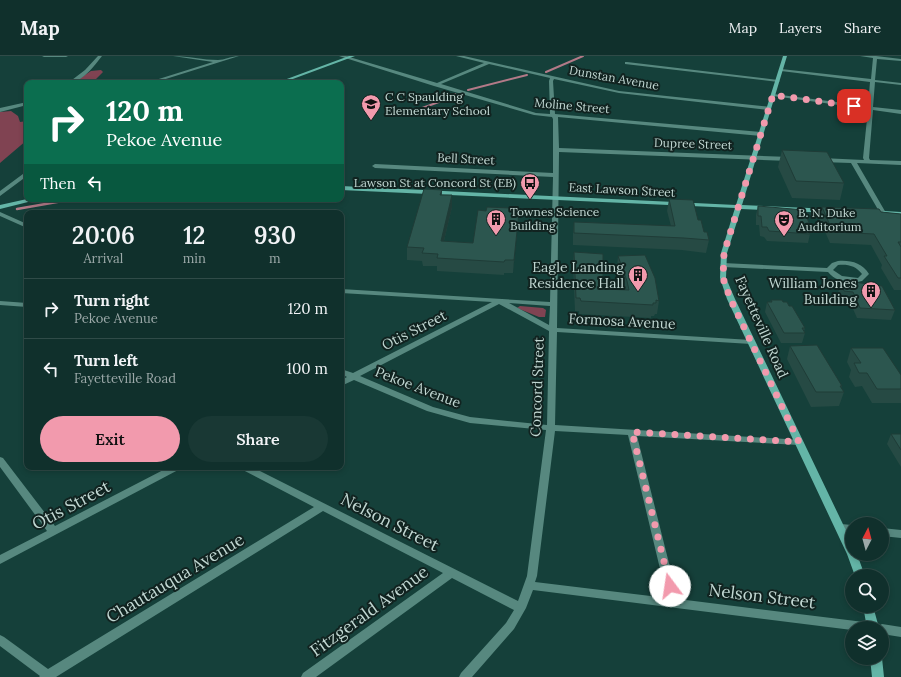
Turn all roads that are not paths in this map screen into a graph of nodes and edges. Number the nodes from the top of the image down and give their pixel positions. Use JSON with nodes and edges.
{"nodes":[{"id":1,"x":44,"y":56,"type":"edge"},
{"id":2,"x":66,"y":56,"type":"edge"},
{"id":3,"x":100,"y":56,"type":"edge"},
{"id":4,"x":175,"y":56,"type":"edge"},
{"id":5,"x":237,"y":56,"type":"edge"},
{"id":6,"x":341,"y":56,"type":"edge"},
{"id":7,"x":458,"y":56,"type":"edge"},
{"id":8,"x":785,"y":56,"type":"edge"},
{"id":9,"x":862,"y":56,"type":"edge"},
{"id":10,"x":350,"y":57,"type":"edge"},
{"id":11,"x":875,"y":58,"type":"junction"},
{"id":12,"x":901,"y":60,"type":"edge"},
{"id":13,"x":221,"y":61,"type":"junction"},
{"id":14,"x":488,"y":63,"type":"junction"},
{"id":15,"x":627,"y":63,"type":"dead end"},
{"id":16,"x":781,"y":70,"type":"junction"},
{"id":17,"x":553,"y":77,"type":"junction"},
{"id":18,"x":74,"y":80,"type":"edge"},
{"id":19,"x":158,"y":80,"type":"edge"},
{"id":20,"x":286,"y":80,"type":"edge"},
{"id":21,"x":778,"y":81,"type":"junction"},
{"id":22,"x":874,"y":81,"type":"junction"},
{"id":23,"x":436,"y":84,"type":"junction"},
{"id":24,"x":901,"y":84,"type":"edge"},
{"id":25,"x":773,"y":95,"type":"junction"},
{"id":26,"x":24,"y":104,"type":"edge"},
{"id":27,"x":769,"y":108,"type":"junction"},
{"id":28,"x":872,"y":108,"type":"junction"},
{"id":29,"x":0,"y":110,"type":"edge"},
{"id":30,"x":901,"y":112,"type":"edge"},
{"id":31,"x":554,"y":116,"type":"junction"},
{"id":32,"x":760,"y":134,"type":"junction"},
{"id":33,"x":556,"y":150,"type":"junction"},
{"id":34,"x":753,"y":157,"type":"junction"},
{"id":35,"x":798,"y":159,"type":"edge"},
{"id":36,"x":814,"y":160,"type":"edge"},
{"id":37,"x":853,"y":161,"type":"junction"},
{"id":38,"x":868,"y":162,"type":"junction"},
{"id":39,"x":901,"y":163,"type":"edge"},
{"id":40,"x":375,"y":166,"type":"dead end"},
{"id":41,"x":24,"y":175,"type":"edge"},
{"id":42,"x":556,"y":175,"type":"junction"},
{"id":43,"x":344,"y":188,"type":"edge"},
{"id":44,"x":0,"y":194,"type":"edge"},
{"id":45,"x":556,"y":198,"type":"junction"},
{"id":46,"x":24,"y":201,"type":"edge"},
{"id":47,"x":737,"y":206,"type":"junction"},
{"id":48,"x":0,"y":207,"type":"edge"},
{"id":49,"x":840,"y":211,"type":"edge"},
{"id":50,"x":876,"y":212,"type":"edge"},
{"id":51,"x":883,"y":213,"type":"junction"},
{"id":52,"x":0,"y":214,"type":"edge"},
{"id":53,"x":901,"y":214,"type":"edge"},
{"id":54,"x":24,"y":225,"type":"edge"},
{"id":55,"x":723,"y":265,"type":"junction"},
{"id":56,"x":830,"y":270,"type":"junction"},
{"id":57,"x":344,"y":291,"type":"edge"},
{"id":58,"x":499,"y":301,"type":"junction"},
{"id":59,"x":0,"y":303,"type":"edge"},
{"id":60,"x":553,"y":304,"type":"junction"},
{"id":61,"x":24,"y":305,"type":"edge"},
{"id":62,"x":553,"y":330,"type":"junction"},
{"id":63,"x":751,"y":342,"type":"junction"},
{"id":64,"x":344,"y":372,"type":"edge"},
{"id":65,"x":354,"y":377,"type":"junction"},
{"id":66,"x":344,"y":382,"type":"edge"},
{"id":67,"x":551,"y":428,"type":"junction"},
{"id":68,"x":632,"y":432,"type":"junction"},
{"id":69,"x":799,"y":442,"type":"junction"},
{"id":70,"x":0,"y":460,"type":"edge"},
{"id":71,"x":171,"y":470,"type":"edge"},
{"id":72,"x":250,"y":470,"type":"edge"},
{"id":73,"x":322,"y":507,"type":"junction"},
{"id":74,"x":841,"y":528,"type":"junction"},
{"id":75,"x":845,"y":528,"type":"edge"},
{"id":76,"x":54,"y":532,"type":"junction"},
{"id":77,"x":889,"y":533,"type":"edge"},
{"id":78,"x":901,"y":534,"type":"edge"},
{"id":79,"x":845,"y":537,"type":"edge"},
{"id":80,"x":0,"y":560,"type":"edge"},
{"id":81,"x":451,"y":573,"type":"junction"},
{"id":82,"x":529,"y":585,"type":"junction"},
{"id":83,"x":673,"y":602,"type":"junction"},
{"id":84,"x":521,"y":608,"type":"junction"},
{"id":85,"x":845,"y":624,"type":"edge"},
{"id":86,"x":889,"y":630,"type":"edge"},
{"id":87,"x":901,"y":632,"type":"edge"},
{"id":88,"x":0,"y":640,"type":"edge"},
{"id":89,"x":877,"y":665,"type":"edge"},
{"id":90,"x":48,"y":676,"type":"edge"},
{"id":91,"x":307,"y":677,"type":"edge"},
{"id":92,"x":465,"y":677,"type":"edge"},
{"id":93,"x":878,"y":677,"type":"edge"}],
"edges":[{"from":1,"to":2,"type":"street"},
{"from":3,"to":18,"type":"street"},
{"from":4,"to":13,"type":"street"},
{"from":5,"to":13,"type":"street"},
{"from":6,"to":10,"type":"street","name":"Moline Street"},
{"from":7,"to":14,"type":"street","name":"Dunstan Avenue"},
{"from":8,"to":16,"type":"main road","name":"Fayetteville Road"},
{"from":9,"to":11,"type":"street"},
{"from":10,"to":20,"type":"main road"},
{"from":10,"to":23,"type":"street","name":"Moline Street"},
{"from":11,"to":12,"type":"street"},
{"from":11,"to":22,"type":"street"},
{"from":13,"to":19,"type":"street"},
{"from":14,"to":17,"type":"street","name":"Dunstan Avenue"},
{"from":14,"to":23,"type":"street"},
{"from":15,"to":21,"type":"street"},
{"from":16,"to":21,"type":"main road","name":"Fayetteville Road"},
{"from":16,"to":22,"type":"street"},
{"from":17,"to":27,"type":"street","name":"Dunstan Avenue"},
{"from":17,"to":31,"type":"street","name":"Concord Street"},
{"from":21,"to":25,"type":"main road","name":"Fayetteville Road"},
{"from":22,"to":24,"type":"street"},
{"from":22,"to":28,"type":"street"},
{"from":23,"to":31,"type":"street","name":"Moline Street"},
{"from":25,"to":27,"type":"main road","name":"Fayetteville Road"},
{"from":25,"to":28,"type":"street"},
{"from":26,"to":29,"type":"street"},
{"from":27,"to":32,"type":"main road","name":"Fayetteville Road"},
{"from":28,"to":30,"type":"street"},
{"from":28,"to":38,"type":"street"},
{"from":31,"to":32,"type":"street","name":"Moline Street"},
{"from":31,"to":33,"type":"street","name":"Concord Street"},
{"from":32,"to":34,"type":"main road","name":"Fayetteville Road"},
{"from":33,"to":34,"type":"street","name":"Dupree Street"},
{"from":33,"to":42,"type":"street","name":"Concord Street"},
{"from":34,"to":35,"type":"street","name":"Dupree Street"},
{"from":34,"to":47,"type":"main road","name":"Fayetteville Road"},
{"from":36,"to":37,"type":"street"},
{"from":37,"to":38,"type":"street"},
{"from":37,"to":51,"type":"street"},
{"from":38,"to":39,"type":"street"},
{"from":40,"to":42,"type":"street","name":"Bell Street"},
{"from":41,"to":44,"type":"street"},
{"from":42,"to":45,"type":"street","name":"Concord Street"},
{"from":43,"to":45,"type":"main road","name":"East Lawson Street"},
{"from":45,"to":47,"type":"main road","name":"East Lawson Street"},
{"from":45,"to":60,"type":"street","name":"Concord Street"},
{"from":46,"to":48,"type":"main road"},
{"from":47,"to":49,"type":"main road","name":"East Lawson Street"},
{"from":47,"to":55,"type":"main road","name":"Fayetteville Road"},
{"from":50,"to":51,"type":"main road"},
{"from":51,"to":53,"type":"main road"},
{"from":52,"to":54,"type":"street"},
{"from":55,"to":56,"type":"street"},
{"from":55,"to":63,"type":"main road","name":"Fayetteville Road"},
{"from":56,"to":56,"type":"street"},
{"from":57,"to":58,"type":"street","name":"Formosa Avenue"},
{"from":58,"to":60,"type":"street","name":"Formosa Avenue"},
{"from":58,"to":62,"type":"street","name":"Formosa Avenue"},
{"from":58,"to":65,"type":"street","name":"Otis Street"},
{"from":59,"to":61,"type":"street"},
{"from":60,"to":62,"type":"street","name":"Concord Street"},
{"from":62,"to":63,"type":"street","name":"Formosa Avenue"},
{"from":62,"to":67,"type":"street","name":"Concord Street"},
{"from":63,"to":69,"type":"main road","name":"Fayetteville Road"},
{"from":64,"to":65,"type":"street","name":"Pekoe Avenue"},
{"from":65,"to":66,"type":"street","name":"Otis Street"},
{"from":65,"to":67,"type":"street","name":"Pekoe Avenue"},
{"from":67,"to":68,"type":"street","name":"Pekoe Avenue"},
{"from":67,"to":82,"type":"street","name":"Concord Street"},
{"from":68,"to":69,"type":"street","name":"Pekoe Avenue"},
{"from":68,"to":83,"type":"street"},
{"from":69,"to":74,"type":"main road","name":"Fayetteville Road"},
{"from":70,"to":76,"type":"street"},
{"from":71,"to":76,"type":"street","name":"Otis Street"},
{"from":72,"to":73,"type":"street","name":"Nelson Street"},
{"from":73,"to":81,"type":"street","name":"Nelson Street"},
{"from":73,"to":90,"type":"street","name":"Chautauqua Avenue"},
{"from":74,"to":75,"type":"street"},
{"from":74,"to":79,"type":"main road","name":"Fayetteville Road"},
{"from":76,"to":80,"type":"street","name":"Otis Street"},
{"from":77,"to":78,"type":"street"},
{"from":81,"to":84,"type":"street","name":"Nelson Street"},
{"from":81,"to":91,"type":"street","name":"Fitzgerald Avenue"},
{"from":82,"to":83,"type":"street","name":"Nelson Street"},
{"from":82,"to":84,"type":"street","name":"Concord Street"},
{"from":83,"to":85,"type":"street","name":"Nelson Street"},
{"from":84,"to":92,"type":"street","name":"Concord Street"},
{"from":86,"to":87,"type":"street"},
{"from":88,"to":90,"type":"street"},
{"from":89,"to":93,"type":"main road"}]}
